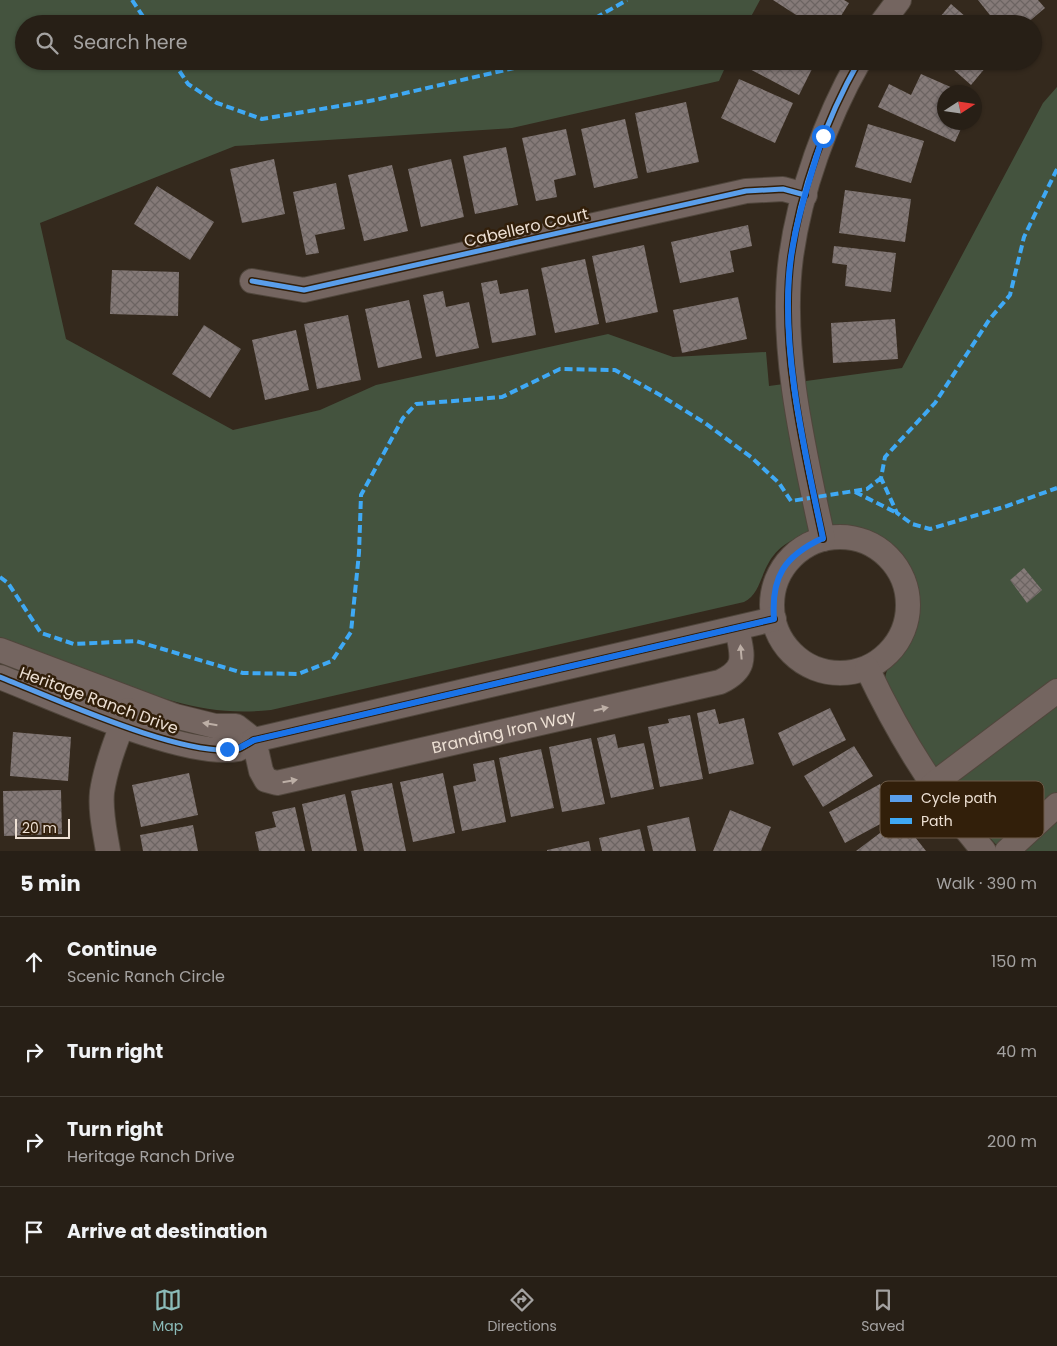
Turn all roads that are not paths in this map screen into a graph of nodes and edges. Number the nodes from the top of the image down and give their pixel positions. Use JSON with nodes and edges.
{"nodes":[{"id":1,"x":900,"y":0,"type":"edge"},
{"id":2,"x":888,"y":15,"type":"edge"},
{"id":3,"x":854,"y":70,"type":"edge"},
{"id":4,"x":805,"y":196,"type":"junction"},
{"id":5,"x":252,"y":281,"type":"dead end"},
{"id":6,"x":823,"y":538,"type":"junction"},
{"id":7,"x":774,"y":619,"type":"junction"},
{"id":8,"x":736,"y":628,"type":"junction"},
{"id":9,"x":0,"y":650,"type":"edge"},
{"id":10,"x":867,"y":668,"type":"junction"},
{"id":11,"x":0,"y":677,"type":"edge"},
{"id":12,"x":1057,"y":691,"type":"edge"},
{"id":13,"x":132,"y":701,"type":"junction"},
{"id":14,"x":122,"y":725,"type":"junction"},
{"id":15,"x":254,"y":740,"type":"junction"},
{"id":16,"x":930,"y":781,"type":"edge"},
{"id":17,"x":937,"y":781,"type":"edge"},
{"id":18,"x":1057,"y":805,"type":"edge"},
{"id":19,"x":1044,"y":817,"type":"edge"},
{"id":20,"x":974,"y":838,"type":"edge"},
{"id":21,"x":1021,"y":838,"type":"edge"},
{"id":22,"x":108,"y":851,"type":"edge"},
{"id":23,"x":984,"y":851,"type":"edge"},
{"id":24,"x":1007,"y":851,"type":"edge"}],
"edges":[{"from":1,"to":2,"type":"street"},
{"from":3,"to":4,"type":"street"},
{"from":4,"to":5,"type":"street","name":"Cabellero Court"},
{"from":4,"to":6,"type":"street"},
{"from":6,"to":7,"type":"street"},
{"from":6,"to":10,"type":"street"},
{"from":7,"to":8,"type":"street","name":"Heritage Ranch Drive"},
{"from":7,"to":10,"type":"street"},
{"from":8,"to":15,"type":"street","name":"Heritage Ranch Drive"},
{"from":15,"to":8,"type":"street","name":"Branding Iron Way","one_way":true},
{"from":9,"to":13,"type":"street","name":"Heritage Ranch Drive"},
{"from":10,"to":16,"type":"street"},
{"from":11,"to":14,"type":"street","name":"Heritage Ranch Drive"},
{"from":12,"to":17,"type":"street"},
{"from":13,"to":14,"type":"street"},
{"from":15,"to":13,"type":"street","name":"Heritage Ranch Drive","one_way":true},
{"from":14,"to":15,"type":"street","name":"Heritage Ranch Drive"},
{"from":14,"to":22,"type":"street"},
{"from":18,"to":19,"type":"street"},
{"from":20,"to":23,"type":"street"},
{"from":21,"to":24,"type":"street"}]}
